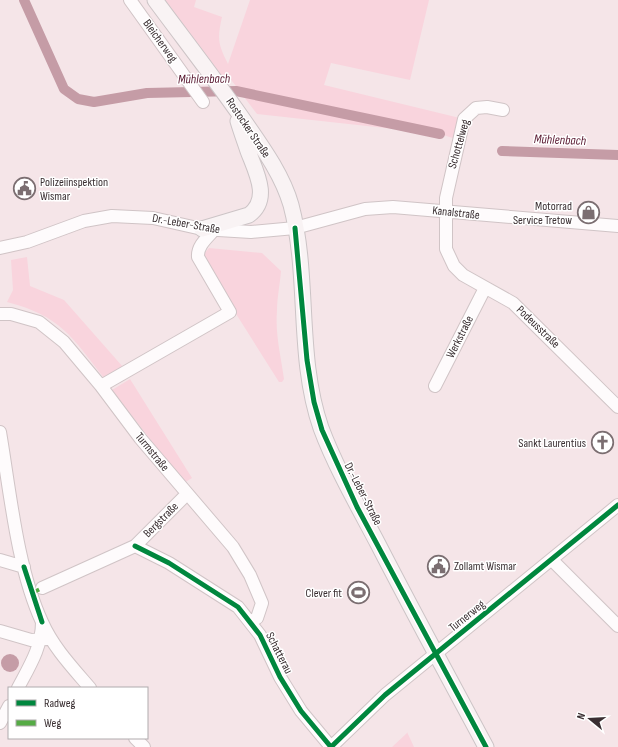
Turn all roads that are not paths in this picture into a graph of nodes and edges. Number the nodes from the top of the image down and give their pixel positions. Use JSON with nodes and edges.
{"nodes":[{"id":1,"x":130,"y":0,"type":"edge"},
{"id":2,"x":154,"y":0,"type":"edge"},
{"id":3,"x":203,"y":102,"type":"dead end"},
{"id":4,"x":232,"y":103,"type":"junction"},
{"id":5,"x":503,"y":110,"type":"dead end"},
{"id":6,"x":446,"y":211,"type":"junction"},
{"id":7,"x":618,"y":226,"type":"edge"},
{"id":8,"x":295,"y":228,"type":"junction"},
{"id":9,"x":208,"y":230,"type":"junction"},
{"id":10,"x":0,"y":248,"type":"edge"},
{"id":11,"x":485,"y":288,"type":"junction"},
{"id":12,"x":0,"y":314,"type":"edge"},
{"id":13,"x":101,"y":386,"type":"junction"},
{"id":14,"x":435,"y":386,"type":"dead end"},
{"id":15,"x":618,"y":407,"type":"edge"},
{"id":16,"x":0,"y":432,"type":"edge"},
{"id":17,"x":187,"y":494,"type":"junction"},
{"id":18,"x":618,"y":505,"type":"edge"},
{"id":19,"x":135,"y":546,"type":"junction"},
{"id":20,"x":0,"y":560,"type":"edge"},
{"id":21,"x":552,"y":560,"type":"junction"},
{"id":22,"x":24,"y":567,"type":"junction"},
{"id":23,"x":42,"y":588,"type":"dead end"},
{"id":24,"x":250,"y":622,"type":"junction"},
{"id":25,"x":618,"y":626,"type":"edge"},
{"id":26,"x":0,"y":631,"type":"edge"},
{"id":27,"x":47,"y":638,"type":"junction"},
{"id":28,"x":24,"y":639,"type":"junction"},
{"id":29,"x":437,"y":654,"type":"junction"},
{"id":30,"x":33,"y":660,"type":"junction"},
{"id":31,"x":19,"y":687,"type":"edge"},
{"id":32,"x":89,"y":687,"type":"edge"},
{"id":33,"x":8,"y":708,"type":"edge"},
{"id":34,"x":0,"y":723,"type":"edge"},
{"id":35,"x":136,"y":739,"type":"edge"},
{"id":36,"x":144,"y":747,"type":"edge"},
{"id":37,"x":331,"y":747,"type":"edge"},
{"id":38,"x":486,"y":747,"type":"edge"}],
"edges":[{"from":1,"to":3,"type":"street","name":"Bleicherweg"},
{"from":2,"to":4,"type":"main road","name":"Rostocker Straße"},
{"from":4,"to":8,"type":"main road","name":"Rostocker Straße"},
{"from":4,"to":9,"type":"main road"},
{"from":5,"to":6,"type":"street","name":"Schottelweg"},
{"from":6,"to":7,"type":"street","name":"Kanalstraße"},
{"from":6,"to":8,"type":"street","name":"Kanalstraße"},
{"from":6,"to":11,"type":"street","name":"Podeusstraße"},
{"from":8,"to":9,"type":"street","name":"Dr.-Leber-Straße"},
{"from":8,"to":29,"type":"main road","name":"Dr.-Leber-Straße"},
{"from":9,"to":10,"type":"street","name":"Dr.-Leber-Straße"},
{"from":9,"to":13,"type":"street"},
{"from":11,"to":14,"type":"street","name":"Werkstraße"},
{"from":11,"to":15,"type":"street","name":"Podeusstraße"},
{"from":12,"to":13,"type":"street","name":"Turmstraße"},
{"from":13,"to":17,"type":"street","name":"Turmstraße"},
{"from":16,"to":22,"type":"street"},
{"from":17,"to":19,"type":"street","name":"Bergstraße"},
{"from":17,"to":24,"type":"street","name":"Turmstraße"},
{"from":18,"to":21,"type":"street","name":"Turnerweg"},
{"from":19,"to":23,"type":"street"},
{"from":19,"to":24,"type":"street","name":"Schatterau"},
{"from":20,"to":22,"type":"street"},
{"from":21,"to":25,"type":"street"},
{"from":21,"to":29,"type":"street","name":"Turnerweg"},
{"from":22,"to":27,"type":"street"},
{"from":24,"to":37,"type":"street","name":"Schatterau"},
{"from":26,"to":28,"type":"street"},
{"from":27,"to":28,"type":"street"},
{"from":27,"to":30,"type":"street"},
{"from":27,"to":32,"type":"street"},
{"from":28,"to":30,"type":"street"},
{"from":29,"to":37,"type":"street","name":"Turnerweg"},
{"from":29,"to":38,"type":"main road","name":"Dr.-Leber-Straße"},
{"from":30,"to":31,"type":"street"},
{"from":33,"to":34,"type":"street"},
{"from":35,"to":36,"type":"street"}]}
